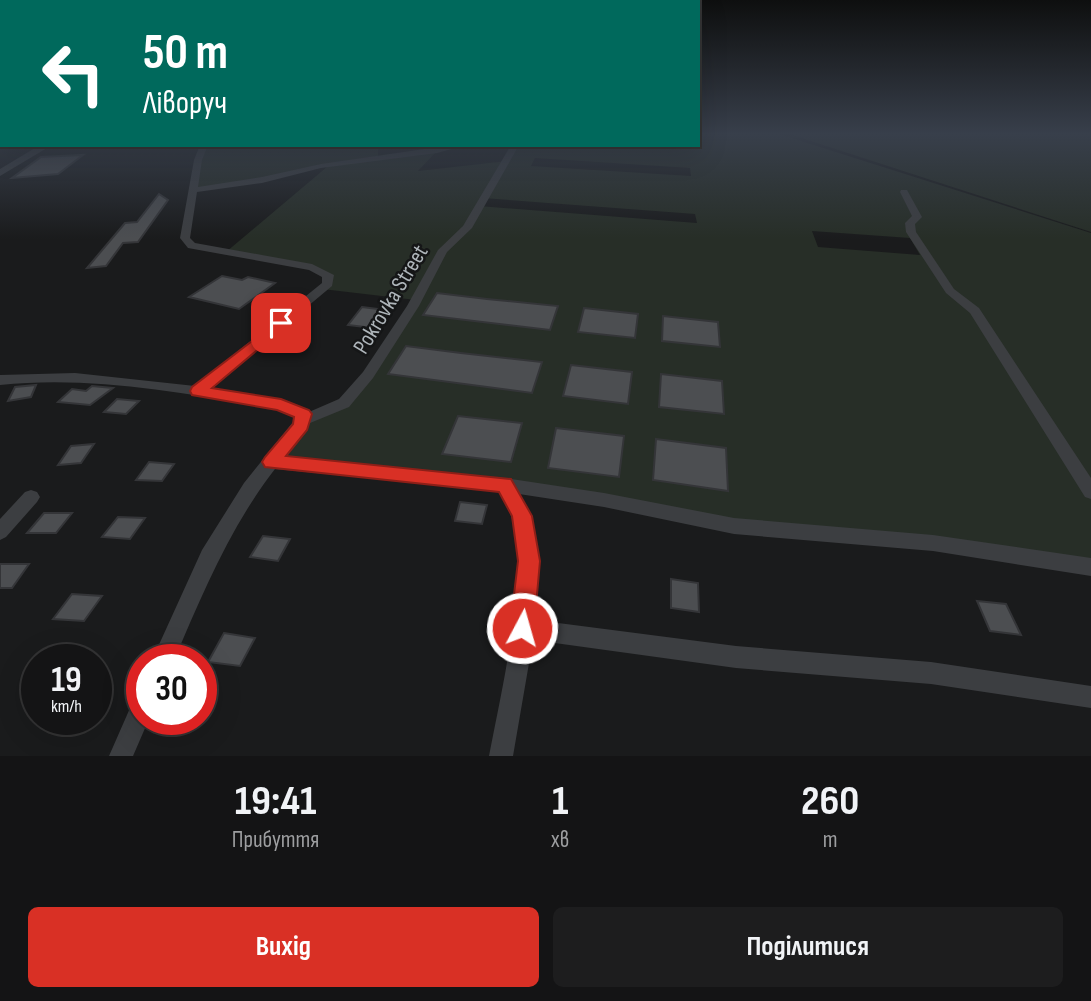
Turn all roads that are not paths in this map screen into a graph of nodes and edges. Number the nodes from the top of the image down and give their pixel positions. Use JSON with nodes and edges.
{"nodes":[{"id":1,"x":197,"y":168,"type":"edge"},
{"id":2,"x":311,"y":168,"type":"edge"},
{"id":3,"x":502,"y":168,"type":"edge"},
{"id":4,"x":193,"y":190,"type":"junction"},
{"id":5,"x":904,"y":192,"type":"dead end"},
{"id":6,"x":0,"y":380,"type":"edge"},
{"id":7,"x":198,"y":391,"type":"junction"},
{"id":8,"x":304,"y":419,"type":"junction"},
{"id":9,"x":271,"y":462,"type":"junction"},
{"id":10,"x":505,"y":485,"type":"junction"},
{"id":11,"x":1091,"y":492,"type":"edge"},
{"id":12,"x":31,"y":497,"type":"dead end"},
{"id":13,"x":0,"y":532,"type":"edge"},
{"id":14,"x":1091,"y":567,"type":"edge"},
{"id":15,"x":522,"y":628,"type":"junction"},
{"id":16,"x":170,"y":644,"type":"edge"},
{"id":17,"x":1091,"y":697,"type":"edge"},
{"id":18,"x":130,"y":735,"type":"edge"},
{"id":19,"x":121,"y":756,"type":"edge"},
{"id":20,"x":501,"y":756,"type":"edge"}],
"edges":[{"from":1,"to":4,"type":"street"},
{"from":2,"to":4,"type":"street"},
{"from":3,"to":8,"type":"street","name":"Pokrovka Street"},
{"from":4,"to":7,"type":"street"},
{"from":5,"to":11,"type":"street"},
{"from":6,"to":7,"type":"street"},
{"from":7,"to":8,"type":"street"},
{"from":8,"to":9,"type":"street"},
{"from":9,"to":10,"type":"street"},
{"from":9,"to":16,"type":"street"},
{"from":10,"to":14,"type":"street"},
{"from":10,"to":15,"type":"street"},
{"from":12,"to":13,"type":"street"},
{"from":15,"to":17,"type":"street"},
{"from":15,"to":20,"type":"street"},
{"from":18,"to":19,"type":"street"}]}
